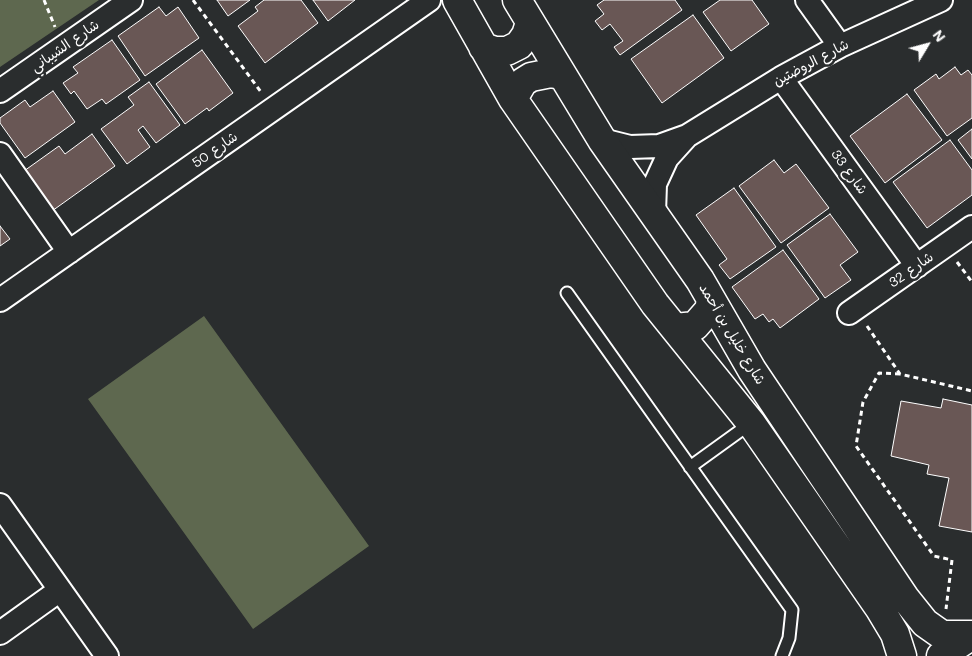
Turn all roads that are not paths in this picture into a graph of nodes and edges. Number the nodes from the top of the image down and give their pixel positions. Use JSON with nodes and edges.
{"nodes":[{"id":1,"x":130,"y":0,"type":"edge"},
{"id":2,"x":429,"y":0,"type":"edge"},
{"id":3,"x":457,"y":0,"type":"edge"},
{"id":4,"x":807,"y":0,"type":"edge"},
{"id":5,"x":941,"y":0,"type":"edge"},
{"id":6,"x":523,"y":12,"type":"edge"},
{"id":7,"x":840,"y":46,"type":"junction"},
{"id":8,"x":483,"y":47,"type":"junction"},
{"id":9,"x":561,"y":75,"type":"junction"},
{"id":10,"x":781,"y":78,"type":"junction"},
{"id":11,"x":0,"y":91,"type":"edge"},
{"id":12,"x":513,"y":99,"type":"junction"},
{"id":13,"x":687,"y":136,"type":"junction"},
{"id":14,"x":602,"y":140,"type":"junction"},
{"id":15,"x":0,"y":154,"type":"edge"},
{"id":16,"x":654,"y":213,"type":"junction"},
{"id":17,"x":972,"y":227,"type":"edge"},
{"id":18,"x":69,"y":252,"type":"junction"},
{"id":19,"x":917,"y":266,"type":"junction"},
{"id":20,"x":568,"y":293,"type":"dead end"},
{"id":21,"x":0,"y":300,"type":"edge"},
{"id":22,"x":711,"y":300,"type":"junction"},
{"id":23,"x":852,"y":311,"type":"road end"},
{"id":24,"x":675,"y":328,"type":"junction"},
{"id":25,"x":751,"y":423,"type":"junction"},
{"id":26,"x":690,"y":467,"type":"junction"},
{"id":27,"x":0,"y":505,"type":"edge"},
{"id":28,"x":60,"y":590,"type":"junction"},
{"id":29,"x":0,"y":633,"type":"edge"},
{"id":30,"x":972,"y":635,"type":"edge"},
{"id":31,"x":942,"y":645,"type":"edge"},
{"id":32,"x":107,"y":656,"type":"edge"},
{"id":33,"x":782,"y":656,"type":"edge"},
{"id":34,"x":902,"y":656,"type":"edge"}],
"edges":[{"from":1,"to":11,"type":"street","name":"شارع الشيباني"},
{"from":2,"to":18,"type":"street","name":"شارع 50"},
{"from":3,"to":8,"type":"street"},
{"from":4,"to":7,"type":"street"},
{"from":5,"to":7,"type":"street","name":"شارع الروضتين"},
{"from":6,"to":8,"type":"street"},
{"from":6,"to":9,"type":"street","name":"شارع خليل بن أحمد"},
{"from":7,"to":10,"type":"street","name":"شارع الروضتين"},
{"from":8,"to":12,"type":"street"},
{"from":9,"to":12,"type":"street"},
{"from":9,"to":14,"type":"street","name":"شارع خليل بن أحمد"},
{"from":10,"to":13,"type":"street","name":"شارع الروضتين"},
{"from":10,"to":19,"type":"street","name":"شارع 33"},
{"from":12,"to":24,"type":"street"},
{"from":13,"to":14,"type":"street","name":"شارع الروضتين"},
{"from":13,"to":16,"type":"street","name":"شارع الروضتين"},
{"from":14,"to":16,"type":"street","name":"شارع خليل بن أحمد"},
{"from":15,"to":18,"type":"street"},
{"from":16,"to":22,"type":"street","name":"شارع خليل بن أحمد"},
{"from":17,"to":19,"type":"street","name":"شارع 32"},
{"from":18,"to":21,"type":"street","name":"شارع 50"},
{"from":19,"to":23,"type":"street","name":"شارع 32"},
{"from":20,"to":26,"type":"lane"},
{"from":22,"to":24,"type":"street"},
{"from":22,"to":31,"type":"street","name":"شارع خليل بن أحمد"},
{"from":24,"to":25,"type":"street"},
{"from":25,"to":26,"type":"lane"},
{"from":25,"to":34,"type":"street"},
{"from":26,"to":33,"type":"lane"},
{"from":27,"to":28,"type":"street"},
{"from":28,"to":29,"type":"street"},
{"from":28,"to":32,"type":"street"},
{"from":30,"to":31,"type":"street"}]}
